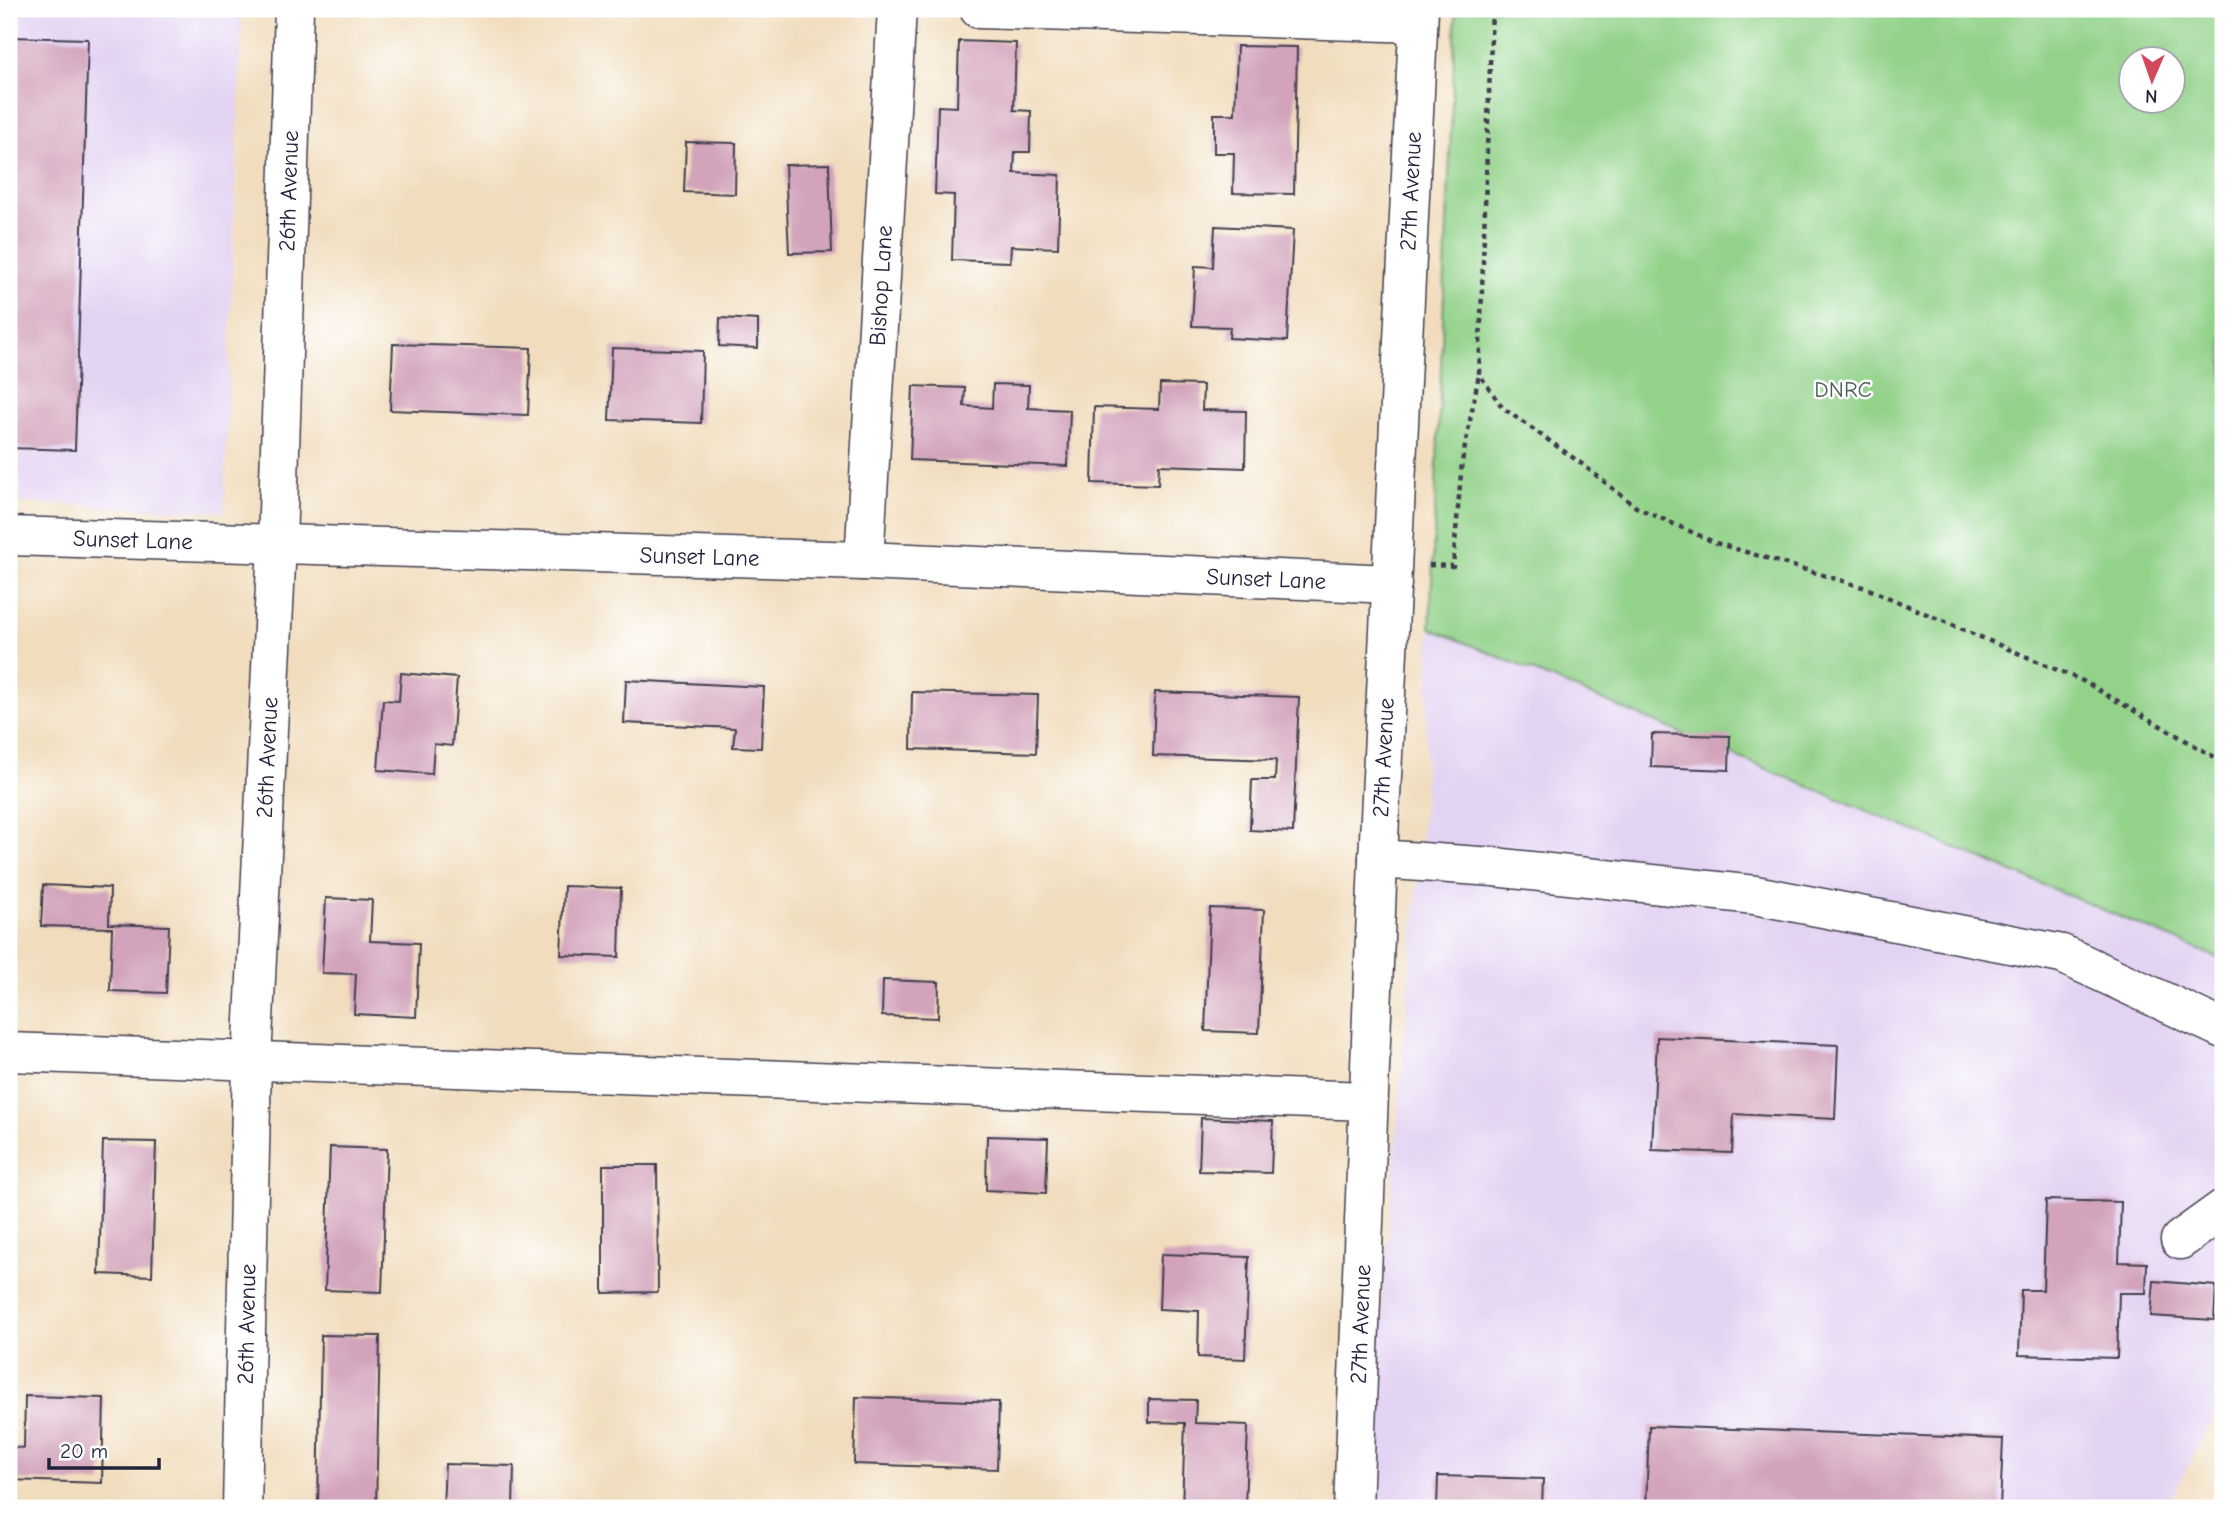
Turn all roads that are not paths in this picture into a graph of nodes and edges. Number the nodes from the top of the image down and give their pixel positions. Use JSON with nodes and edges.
{"nodes":[{"id":1,"x":294,"y":9,"type":"edge"},
{"id":2,"x":897,"y":9,"type":"edge"},
{"id":3,"x":979,"y":9,"type":"edge"},
{"id":4,"x":1419,"y":16,"type":"edge"},
{"id":5,"x":9,"y":536,"type":"edge"},
{"id":6,"x":277,"y":544,"type":"junction"},
{"id":7,"x":864,"y":561,"type":"junction"},
{"id":8,"x":1392,"y":575,"type":"junction"},
{"id":9,"x":1378,"y":859,"type":"junction"},
{"id":10,"x":2223,"y":1029,"type":"edge"},
{"id":11,"x":9,"y":1052,"type":"edge"},
{"id":12,"x":252,"y":1060,"type":"junction"},
{"id":13,"x":1368,"y":1101,"type":"junction"},
{"id":14,"x":2223,"y":1209,"type":"edge"},
{"id":15,"x":2180,"y":1240,"type":"dead end"},
{"id":16,"x":242,"y":1508,"type":"edge"},
{"id":17,"x":1353,"y":1508,"type":"edge"}],
"edges":[{"from":1,"to":6,"type":"street","name":"26th Avenue"},
{"from":2,"to":7,"type":"street","name":"Bishop Lane"},
{"from":3,"to":4,"type":"street"},
{"from":4,"to":8,"type":"street","name":"27th Avenue"},
{"from":5,"to":6,"type":"street","name":"Sunset Lane"},
{"from":6,"to":7,"type":"street","name":"Sunset Lane"},
{"from":6,"to":12,"type":"street","name":"26th Avenue"},
{"from":7,"to":8,"type":"street","name":"Sunset Lane"},
{"from":8,"to":9,"type":"street","name":"27th Avenue"},
{"from":9,"to":10,"type":"street"},
{"from":9,"to":13,"type":"street","name":"27th Avenue"},
{"from":11,"to":12,"type":"street"},
{"from":12,"to":13,"type":"street"},
{"from":12,"to":16,"type":"street","name":"26th Avenue"},
{"from":13,"to":17,"type":"street","name":"27th Avenue"},
{"from":14,"to":15,"type":"street"}]}
